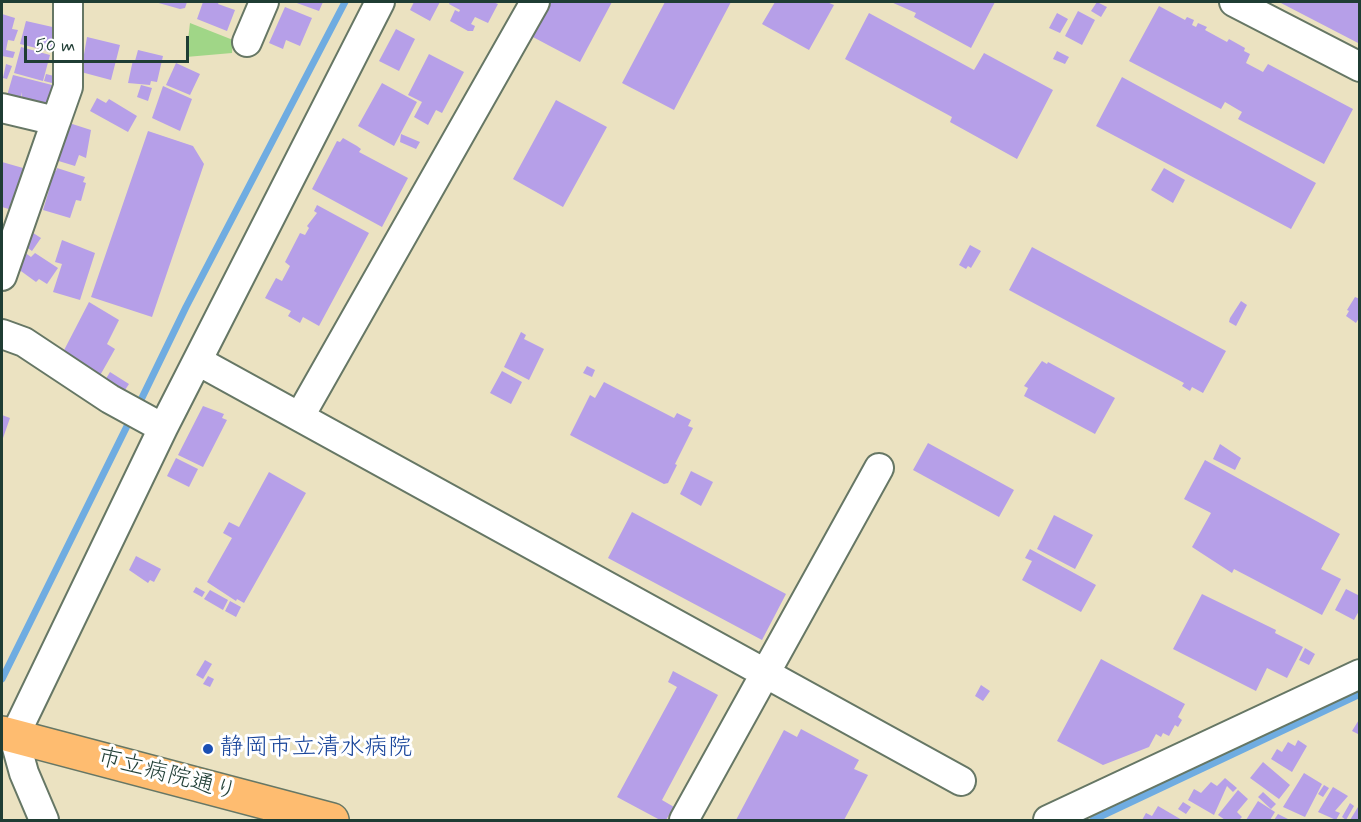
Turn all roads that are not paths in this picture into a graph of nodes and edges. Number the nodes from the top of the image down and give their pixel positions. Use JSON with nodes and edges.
{"nodes":[{"id":1,"x":68,"y":2,"type":"edge"},
{"id":2,"x":264,"y":2,"type":"edge"},
{"id":3,"x":380,"y":2,"type":"edge"},
{"id":4,"x":535,"y":2,"type":"edge"},
{"id":5,"x":1234,"y":2,"type":"edge"},
{"id":6,"x":247,"y":42,"type":"dead end"},
{"id":7,"x":1359,"y":68,"type":"edge"},
{"id":8,"x":2,"y":108,"type":"edge"},
{"id":9,"x":56,"y":121,"type":"junction"},
{"id":10,"x":2,"y":276,"type":"edge"},
{"id":11,"x":2,"y":334,"type":"edge"},
{"id":12,"x":198,"y":360,"type":"junction"},
{"id":13,"x":300,"y":416,"type":"junction"},
{"id":14,"x":163,"y":428,"type":"junction"},
{"id":15,"x":879,"y":468,"type":"dead end"},
{"id":16,"x":765,"y":673,"type":"junction"},
{"id":17,"x":1355,"y":680,"type":"edge"},
{"id":18,"x":8,"y":735,"type":"edge"},
{"id":19,"x":961,"y":782,"type":"dead end"},
{"id":20,"x":312,"y":818,"type":"edge"},
{"id":21,"x":44,"y":820,"type":"edge"},
{"id":22,"x":684,"y":820,"type":"edge"},
{"id":23,"x":1048,"y":820,"type":"edge"}],
"edges":[{"from":1,"to":9,"type":"street"},
{"from":2,"to":6,"type":"street"},
{"from":3,"to":12,"type":"street"},
{"from":4,"to":13,"type":"street"},
{"from":5,"to":7,"type":"street"},
{"from":8,"to":9,"type":"street"},
{"from":9,"to":10,"type":"street"},
{"from":11,"to":14,"type":"street"},
{"from":12,"to":13,"type":"street"},
{"from":12,"to":14,"type":"street"},
{"from":13,"to":16,"type":"street"},
{"from":14,"to":18,"type":"street"},
{"from":15,"to":16,"type":"street"},
{"from":16,"to":19,"type":"street"},
{"from":16,"to":22,"type":"street"},
{"from":17,"to":23,"type":"street"},
{"from":18,"to":20,"type":"main road","name":"市立病院通り"},
{"from":18,"to":21,"type":"street"}]}
